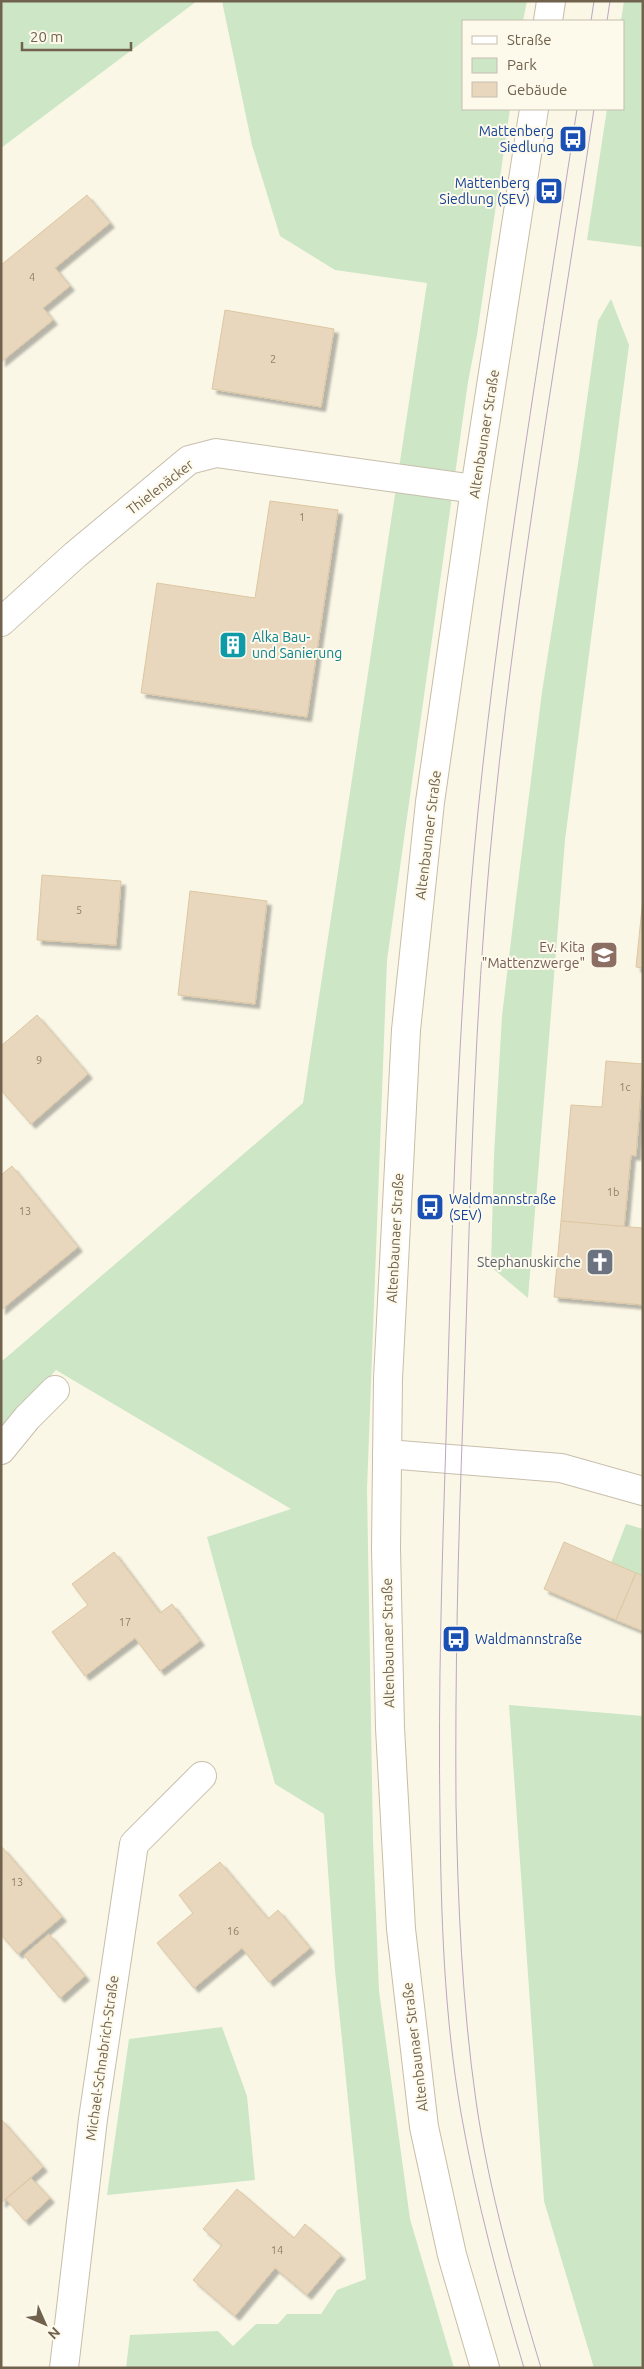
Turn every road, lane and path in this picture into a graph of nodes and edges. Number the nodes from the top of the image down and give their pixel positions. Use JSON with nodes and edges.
{"nodes":[{"id":1,"x":551,"y":1,"type":"edge"},
{"id":2,"x":548,"y":20,"type":"edge"},
{"id":3,"x":534,"y":110,"type":"edge"},
{"id":4,"x":475,"y":489,"type":"junction"},
{"id":5,"x":1,"y":622,"type":"edge"},
{"id":6,"x":56,"y":1390,"type":"dead end"},
{"id":7,"x":1,"y":1450,"type":"edge"},
{"id":8,"x":387,"y":1454,"type":"junction"},
{"id":9,"x":643,"y":1491,"type":"edge"},
{"id":10,"x":202,"y":1776,"type":"dead end"},
{"id":11,"x":64,"y":2368,"type":"edge"},
{"id":12,"x":485,"y":2368,"type":"edge"}],
"edges":[{"from":1,"to":2,"type":"main road"},
{"from":3,"to":4,"type":"main road","name":"Altenbaunaer Straße"},
{"from":4,"to":5,"type":"main road","name":"Thielenäcker"},
{"from":4,"to":8,"type":"main road","name":"Altenbaunaer Straße"},
{"from":6,"to":7,"type":"main road"},
{"from":8,"to":9,"type":"main road"},
{"from":8,"to":12,"type":"main road","name":"Altenbaunaer Straße"},
{"from":10,"to":11,"type":"main road","name":"Michael-Schnabrich-Straße"}]}
